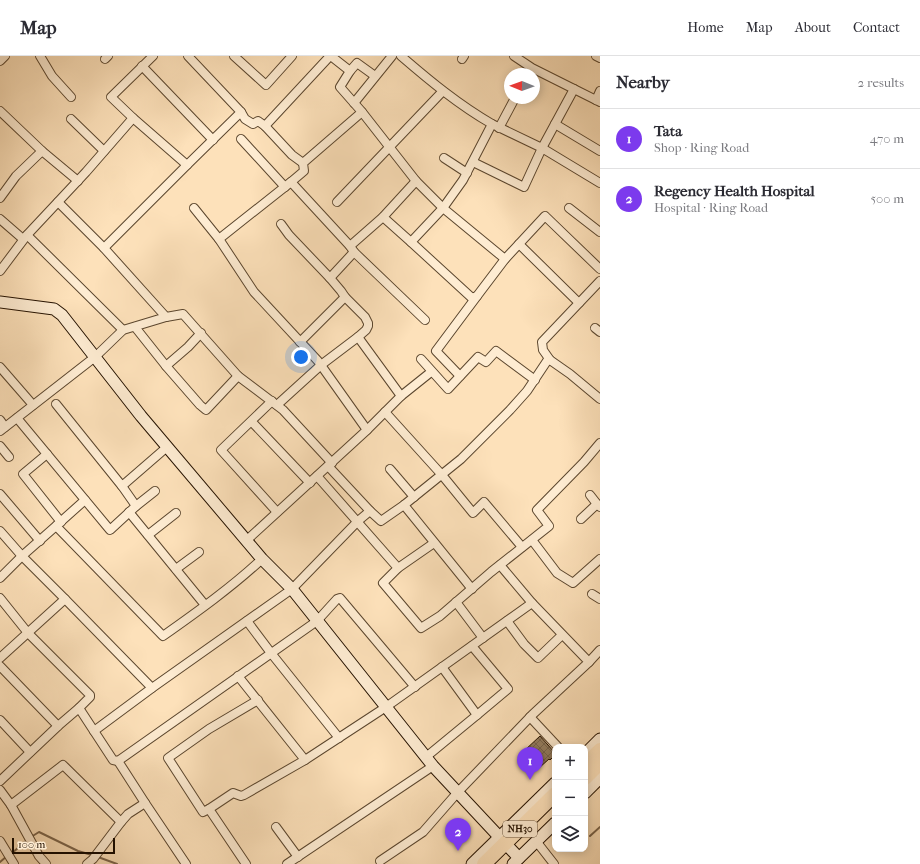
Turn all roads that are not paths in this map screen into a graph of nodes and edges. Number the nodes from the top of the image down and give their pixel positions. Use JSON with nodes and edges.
{"nodes":[{"id":1,"x":5,"y":56,"type":"edge"},
{"id":2,"x":40,"y":56,"type":"edge"},
{"id":3,"x":188,"y":56,"type":"edge"},
{"id":4,"x":234,"y":56,"type":"edge"},
{"id":5,"x":292,"y":56,"type":"edge"},
{"id":6,"x":331,"y":56,"type":"edge"},
{"id":7,"x":392,"y":56,"type":"edge"},
{"id":8,"x":514,"y":56,"type":"edge"},
{"id":9,"x":596,"y":56,"type":"edge"},
{"id":10,"x":150,"y":57,"type":"edge"},
{"id":11,"x":406,"y":58,"type":"edge"},
{"id":12,"x":600,"y":58,"type":"edge"},
{"id":13,"x":0,"y":61,"type":"edge"},
{"id":14,"x":142,"y":66,"type":"junction"},
{"id":15,"x":527,"y":68,"type":"edge"},
{"id":16,"x":350,"y":71,"type":"junction"},
{"id":17,"x":540,"y":75,"type":"edge"},
{"id":18,"x":376,"y":76,"type":"junction"},
{"id":19,"x":574,"y":89,"type":"junction"},
{"id":20,"x":600,"y":91,"type":"edge"},
{"id":21,"x":442,"y":92,"type":"junction"},
{"id":22,"x":71,"y":97,"type":"dead end"},
{"id":23,"x":598,"y":102,"type":"edge"},
{"id":24,"x":354,"y":103,"type":"junction"},
{"id":25,"x":512,"y":104,"type":"edge"},
{"id":26,"x":0,"y":111,"type":"edge"},
{"id":27,"x":241,"y":112,"type":"junction"},
{"id":28,"x":362,"y":112,"type":"junction"},
{"id":29,"x":133,"y":118,"type":"junction"},
{"id":30,"x":71,"y":119,"type":"dead end"},
{"id":31,"x":555,"y":124,"type":"junction"},
{"id":32,"x":265,"y":126,"type":"junction"},
{"id":33,"x":496,"y":126,"type":"junction"},
{"id":34,"x":241,"y":139,"type":"dead end"},
{"id":35,"x":213,"y":140,"type":"junction"},
{"id":36,"x":390,"y":147,"type":"junction"},
{"id":37,"x":542,"y":148,"type":"junction"},
{"id":38,"x":42,"y":151,"type":"junction"},
{"id":39,"x":104,"y":151,"type":"junction"},
{"id":40,"x":600,"y":151,"type":"edge"},
{"id":41,"x":444,"y":158,"type":"dead end"},
{"id":42,"x":473,"y":162,"type":"junction"},
{"id":43,"x":303,"y":163,"type":"junction"},
{"id":44,"x":187,"y":165,"type":"junction"},
{"id":45,"x":467,"y":173,"type":"junction"},
{"id":46,"x":78,"y":181,"type":"junction"},
{"id":47,"x":416,"y":181,"type":"junction"},
{"id":48,"x":600,"y":183,"type":"edge"},
{"id":49,"x":288,"y":185,"type":"junction"},
{"id":50,"x":0,"y":198,"type":"edge"},
{"id":51,"x":58,"y":202,"type":"junction"},
{"id":52,"x":337,"y":202,"type":"dead end"},
{"id":53,"x":194,"y":208,"type":"dead end"},
{"id":54,"x":443,"y":208,"type":"junction"},
{"id":55,"x":569,"y":208,"type":"dead end"},
{"id":56,"x":383,"y":217,"type":"junction"},
{"id":57,"x":0,"y":218,"type":"edge"},
{"id":58,"x":281,"y":224,"type":"dead end"},
{"id":59,"x":600,"y":232,"type":"edge"},
{"id":60,"x":25,"y":237,"type":"junction"},
{"id":61,"x":219,"y":239,"type":"junction"},
{"id":62,"x":411,"y":242,"type":"junction"},
{"id":63,"x":519,"y":244,"type":"junction"},
{"id":64,"x":104,"y":248,"type":"junction"},
{"id":65,"x":352,"y":249,"type":"junction"},
{"id":66,"x":504,"y":260,"type":"junction"},
{"id":67,"x":600,"y":269,"type":"edge"},
{"id":68,"x":0,"y":271,"type":"edge"},
{"id":69,"x":330,"y":278,"type":"junction"},
{"id":70,"x":600,"y":281,"type":"edge"},
{"id":71,"x":477,"y":296,"type":"junction"},
{"id":72,"x":345,"y":297,"type":"junction"},
{"id":73,"x":0,"y":302,"type":"edge"},
{"id":74,"x":579,"y":302,"type":"junction"},
{"id":75,"x":166,"y":317,"type":"junction"},
{"id":76,"x":425,"y":320,"type":"dead end"},
{"id":77,"x":135,"y":327,"type":"junction"},
{"id":78,"x":123,"y":330,"type":"junction"},
{"id":79,"x":201,"y":333,"type":"junction"},
{"id":80,"x":358,"y":337,"type":"junction"},
{"id":81,"x":300,"y":342,"type":"junction"},
{"id":82,"x":95,"y":357,"type":"junction"},
{"id":83,"x":421,"y":360,"type":"dead end"},
{"id":84,"x":550,"y":360,"type":"junction"},
{"id":85,"x":320,"y":365,"type":"junction"},
{"id":86,"x":166,"y":366,"type":"junction"},
{"id":87,"x":0,"y":367,"type":"edge"},
{"id":88,"x":431,"y":372,"type":"junction"},
{"id":89,"x":238,"y":376,"type":"junction"},
{"id":90,"x":460,"y":376,"type":"junction"},
{"id":91,"x":535,"y":380,"type":"junction"},
{"id":92,"x":402,"y":396,"type":"junction"},
{"id":93,"x":600,"y":399,"type":"edge"},
{"id":94,"x":275,"y":403,"type":"junction"},
{"id":95,"x":56,"y":404,"type":"dead end"},
{"id":96,"x":33,"y":405,"type":"junction"},
{"id":97,"x":385,"y":412,"type":"junction"},
{"id":98,"x":17,"y":418,"type":"junction"},
{"id":99,"x":252,"y":422,"type":"junction"},
{"id":100,"x":2,"y":426,"type":"edge"},
{"id":101,"x":367,"y":430,"type":"junction"},
{"id":102,"x":600,"y":443,"type":"edge"},
{"id":103,"x":0,"y":446,"type":"edge"},
{"id":104,"x":167,"y":447,"type":"junction"},
{"id":105,"x":47,"y":454,"type":"junction"},
{"id":106,"x":10,"y":457,"type":"dead end"},
{"id":107,"x":330,"y":464,"type":"junction"},
{"id":108,"x":390,"y":469,"type":"dead end"},
{"id":109,"x":442,"y":475,"type":"junction"},
{"id":110,"x":317,"y":476,"type":"junction"},
{"id":111,"x":310,"y":483,"type":"junction"},
{"id":112,"x":122,"y":486,"type":"junction"},
{"id":113,"x":155,"y":491,"type":"dead end"},
{"id":114,"x":0,"y":494,"type":"edge"},
{"id":115,"x":590,"y":495,"type":"dead end"},
{"id":116,"x":414,"y":497,"type":"junction"},
{"id":117,"x":85,"y":500,"type":"junction"},
{"id":118,"x":404,"y":505,"type":"junction"},
{"id":119,"x":136,"y":506,"type":"junction"},
{"id":120,"x":599,"y":506,"type":"edge"},
{"id":121,"x":370,"y":511,"type":"junction"},
{"id":122,"x":129,"y":512,"type":"junction"},
{"id":123,"x":277,"y":512,"type":"junction"},
{"id":124,"x":176,"y":513,"type":"dead end"},
{"id":125,"x":582,"y":518,"type":"dead end"},
{"id":126,"x":358,"y":521,"type":"junction"},
{"id":127,"x":59,"y":524,"type":"junction"},
{"id":128,"x":0,"y":531,"type":"edge"},
{"id":129,"x":148,"y":535,"type":"junction"},
{"id":130,"x":247,"y":540,"type":"junction"},
{"id":131,"x":532,"y":540,"type":"junction"},
{"id":132,"x":40,"y":541,"type":"junction"},
{"id":133,"x":434,"y":542,"type":"junction"},
{"id":134,"x":522,"y":548,"type":"junction"},
{"id":135,"x":199,"y":552,"type":"dead end"},
{"id":136,"x":22,"y":556,"type":"junction"},
{"id":137,"x":262,"y":559,"type":"junction"},
{"id":138,"x":600,"y":559,"type":"edge"},
{"id":139,"x":500,"y":565,"type":"junction"},
{"id":140,"x":398,"y":568,"type":"junction"},
{"id":141,"x":176,"y":569,"type":"junction"},
{"id":142,"x":0,"y":578,"type":"edge"},
{"id":143,"x":292,"y":589,"type":"junction"},
{"id":144,"x":472,"y":589,"type":"junction"},
{"id":145,"x":592,"y":594,"type":"dead end"},
{"id":146,"x":0,"y":598,"type":"edge"},
{"id":147,"x":65,"y":599,"type":"junction"},
{"id":148,"x":600,"y":599,"type":"edge"},
{"id":149,"x":456,"y":602,"type":"junction"},
{"id":150,"x":532,"y":603,"type":"junction"},
{"id":151,"x":205,"y":605,"type":"junction"},
{"id":152,"x":247,"y":621,"type":"junction"},
{"id":153,"x":317,"y":621,"type":"junction"},
{"id":154,"x":507,"y":621,"type":"junction"},
{"id":155,"x":28,"y":633,"type":"junction"},
{"id":156,"x":562,"y":635,"type":"junction"},
{"id":157,"x":483,"y":638,"type":"junction"},
{"id":158,"x":472,"y":646,"type":"junction"},
{"id":159,"x":600,"y":650,"type":"edge"},
{"id":160,"x":270,"y":653,"type":"junction"},
{"id":161,"x":0,"y":657,"type":"edge"},
{"id":162,"x":589,"y":662,"type":"junction"},
{"id":163,"x":0,"y":666,"type":"edge"},
{"id":164,"x":442,"y":667,"type":"junction"},
{"id":165,"x":238,"y":676,"type":"junction"},
{"id":166,"x":415,"y":686,"type":"junction"},
{"id":167,"x":152,"y":688,"type":"junction"},
{"id":168,"x":258,"y":700,"type":"junction"},
{"id":169,"x":79,"y":708,"type":"junction"},
{"id":170,"x":386,"y":708,"type":"junction"},
{"id":171,"x":477,"y":715,"type":"junction"},
{"id":172,"x":530,"y":717,"type":"junction"},
{"id":173,"x":0,"y":720,"type":"edge"},
{"id":174,"x":58,"y":726,"type":"junction"},
{"id":175,"x":94,"y":731,"type":"junction"},
{"id":176,"x":339,"y":738,"type":"junction"},
{"id":177,"x":600,"y":739,"type":"edge"},
{"id":178,"x":555,"y":744,"type":"edge"},
{"id":179,"x":600,"y":750,"type":"edge"},
{"id":180,"x":588,"y":751,"type":"edge"},
{"id":181,"x":30,"y":752,"type":"junction"},
{"id":182,"x":426,"y":757,"type":"junction"},
{"id":183,"x":305,"y":760,"type":"junction"},
{"id":184,"x":118,"y":761,"type":"junction"},
{"id":185,"x":588,"y":762,"type":"edge"},
{"id":186,"x":600,"y":763,"type":"edge"},
{"id":187,"x":433,"y":766,"type":"junction"},
{"id":188,"x":588,"y":775,"type":"edge"},
{"id":189,"x":600,"y":778,"type":"edge"},
{"id":190,"x":0,"y":781,"type":"edge"},
{"id":191,"x":552,"y":787,"type":"edge"},
{"id":192,"x":0,"y":790,"type":"edge"},
{"id":193,"x":588,"y":790,"type":"edge"},
{"id":194,"x":458,"y":792,"type":"junction"},
{"id":195,"x":552,"y":798,"type":"edge"},
{"id":196,"x":145,"y":803,"type":"junction"},
{"id":197,"x":11,"y":805,"type":"junction"},
{"id":198,"x":208,"y":809,"type":"junction"},
{"id":199,"x":552,"y":810,"type":"edge"},
{"id":200,"x":121,"y":822,"type":"junction"},
{"id":201,"x":552,"y":826,"type":"edge"},
{"id":202,"x":276,"y":827,"type":"dead end"},
{"id":203,"x":0,"y":841,"type":"edge"},
{"id":204,"x":536,"y":841,"type":"junction"},
{"id":205,"x":510,"y":850,"type":"edge"},
{"id":206,"x":298,"y":857,"type":"junction"},
{"id":207,"x":380,"y":861,"type":"dead end"},
{"id":208,"x":92,"y":862,"type":"edge"},
{"id":209,"x":14,"y":864,"type":"edge"},
{"id":210,"x":46,"y":864,"type":"edge"},
{"id":211,"x":186,"y":864,"type":"edge"},
{"id":212,"x":246,"y":864,"type":"edge"},
{"id":213,"x":287,"y":864,"type":"edge"},
{"id":214,"x":472,"y":864,"type":"edge"},
{"id":215,"x":484,"y":864,"type":"edge"},
{"id":216,"x":497,"y":864,"type":"edge"},
{"id":217,"x":554,"y":864,"type":"edge"}],
"edges":[{"from":1,"to":13,"type":"street"},
{"from":2,"to":22,"type":"street"},
{"from":3,"to":27,"type":"street"},
{"from":4,"to":5,"type":"street"},
{"from":6,"to":16,"type":"street"},
{"from":6,"to":32,"type":"street"},
{"from":7,"to":18,"type":"street"},
{"from":8,"to":15,"type":"street"},
{"from":9,"to":12,"type":"street"},
{"from":10,"to":14,"type":"street"},
{"from":11,"to":21,"type":"street"},
{"from":14,"to":29,"type":"street"},
{"from":14,"to":35,"type":"street"},
{"from":16,"to":18,"type":"street"},
{"from":16,"to":24,"type":"street"},
{"from":17,"to":19,"type":"street"},
{"from":18,"to":24,"type":"street"},
{"from":19,"to":23,"type":"street"},
{"from":19,"to":31,"type":"street"},
{"from":20,"to":23,"type":"street"},
{"from":21,"to":33,"type":"street"},
{"from":21,"to":36,"type":"street"},
{"from":24,"to":28,"type":"street"},
{"from":25,"to":33,"type":"street"},
{"from":26,"to":38,"type":"street"},
{"from":27,"to":32,"type":"street"},
{"from":27,"to":35,"type":"street"},
{"from":28,"to":36,"type":"street"},
{"from":28,"to":43,"type":"street"},
{"from":29,"to":39,"type":"street"},
{"from":29,"to":44,"type":"street"},
{"from":30,"to":39,"type":"street"},
{"from":31,"to":37,"type":"street"},
{"from":31,"to":40,"type":"street"},
{"from":32,"to":43,"type":"street"},
{"from":33,"to":37,"type":"street"},
{"from":33,"to":42,"type":"street"},
{"from":34,"to":49,"type":"street"},
{"from":35,"to":44,"type":"street"},
{"from":36,"to":47,"type":"street"},
{"from":36,"to":52,"type":"street"},
{"from":37,"to":42,"type":"street"},
{"from":37,"to":48,"type":"street"},
{"from":38,"to":46,"type":"street"},
{"from":38,"to":50,"type":"street"},
{"from":39,"to":46,"type":"street"},
{"from":41,"to":45,"type":"street"},
{"from":42,"to":45,"type":"street"},
{"from":43,"to":49,"type":"street"},
{"from":44,"to":64,"type":"street"},
{"from":45,"to":54,"type":"street"},
{"from":46,"to":51,"type":"street"},
{"from":47,"to":54,"type":"street"},
{"from":47,"to":56,"type":"street"},
{"from":49,"to":61,"type":"street"},
{"from":49,"to":65,"type":"street"},
{"from":51,"to":60,"type":"street"},
{"from":51,"to":64,"type":"street"},
{"from":53,"to":61,"type":"street"},
{"from":54,"to":62,"type":"street"},
{"from":54,"to":66,"type":"street"},
{"from":55,"to":59,"type":"street"},
{"from":56,"to":62,"type":"street"},
{"from":56,"to":65,"type":"street"},
{"from":57,"to":60,"type":"street"},
{"from":58,"to":69,"type":"street"},
{"from":60,"to":68,"type":"street"},
{"from":60,"to":78,"type":"street"},
{"from":61,"to":81,"type":"street"},
{"from":62,"to":71,"type":"street"},
{"from":63,"to":66,"type":"street"},
{"from":63,"to":67,"type":"street"},
{"from":63,"to":74,"type":"street"},
{"from":64,"to":75,"type":"street"},
{"from":65,"to":69,"type":"street"},
{"from":65,"to":76,"type":"street"},
{"from":66,"to":71,"type":"street"},
{"from":69,"to":72,"type":"street"},
{"from":70,"to":74,"type":"street"},
{"from":71,"to":90,"type":"street"},
{"from":72,"to":80,"type":"street"},
{"from":72,"to":81,"type":"street"},
{"from":73,"to":82,"type":"street"},
{"from":74,"to":84,"type":"street"},
{"from":75,"to":77,"type":"street"},
{"from":75,"to":79,"type":"street"},
{"from":77,"to":78,"type":"street"},
{"from":77,"to":86,"type":"street"},
{"from":78,"to":82,"type":"street"},
{"from":79,"to":86,"type":"street"},
{"from":79,"to":89,"type":"street"},
{"from":80,"to":85,"type":"street"},
{"from":80,"to":92,"type":"street"},
{"from":81,"to":85,"type":"street"},
{"from":82,"to":96,"type":"street"},
{"from":82,"to":104,"type":"street"},
{"from":83,"to":88,"type":"street"},
{"from":84,"to":91,"type":"street"},
{"from":84,"to":93,"type":"street"},
{"from":85,"to":94,"type":"street"},
{"from":85,"to":101,"type":"street"},
{"from":86,"to":89,"type":"street"},
{"from":87,"to":96,"type":"street"},
{"from":88,"to":90,"type":"street"},
{"from":88,"to":92,"type":"street"},
{"from":89,"to":94,"type":"street"},
{"from":90,"to":91,"type":"street"},
{"from":91,"to":109,"type":"street"},
{"from":92,"to":97,"type":"street"},
{"from":94,"to":99,"type":"street"},
{"from":94,"to":107,"type":"street"},
{"from":95,"to":112,"type":"street"},
{"from":96,"to":98,"type":"street"},
{"from":97,"to":101,"type":"street"},
{"from":97,"to":109,"type":"street"},
{"from":98,"to":100,"type":"street"},
{"from":98,"to":105,"type":"street"},
{"from":99,"to":111,"type":"street"},
{"from":99,"to":123,"type":"street"},
{"from":101,"to":107,"type":"street"},
{"from":102,"to":131,"type":"street"},
{"from":103,"to":106,"type":"street"},
{"from":104,"to":112,"type":"street"},
{"from":104,"to":130,"type":"street"},
{"from":105,"to":117,"type":"street"},
{"from":105,"to":127,"type":"street"},
{"from":107,"to":110,"type":"street"},
{"from":107,"to":121,"type":"street"},
{"from":108,"to":116,"type":"street"},
{"from":109,"to":116,"type":"street"},
{"from":109,"to":134,"type":"street"},
{"from":110,"to":111,"type":"street"},
{"from":110,"to":126,"type":"street"},
{"from":111,"to":123,"type":"street"},
{"from":112,"to":119,"type":"street"},
{"from":113,"to":119,"type":"street"},
{"from":114,"to":132,"type":"street"},
{"from":115,"to":120,"type":"street"},
{"from":116,"to":118,"type":"street"},
{"from":117,"to":122,"type":"street"},
{"from":117,"to":127,"type":"street"},
{"from":118,"to":121,"type":"street"},
{"from":118,"to":133,"type":"street"},
{"from":119,"to":122,"type":"street"},
{"from":120,"to":125,"type":"street"},
{"from":121,"to":126,"type":"street"},
{"from":122,"to":129,"type":"street"},
{"from":123,"to":130,"type":"street"},
{"from":124,"to":129,"type":"street"},
{"from":126,"to":140,"type":"street"},
{"from":126,"to":143,"type":"street"},
{"from":127,"to":132,"type":"street"},
{"from":127,"to":151,"type":"street"},
{"from":128,"to":136,"type":"street"},
{"from":129,"to":141,"type":"street"},
{"from":130,"to":137,"type":"street"},
{"from":131,"to":134,"type":"street"},
{"from":131,"to":138,"type":"street"},
{"from":132,"to":136,"type":"street"},
{"from":133,"to":140,"type":"street"},
{"from":133,"to":144,"type":"street"},
{"from":134,"to":139,"type":"street"},
{"from":135,"to":141,"type":"street"},
{"from":136,"to":142,"type":"street"},
{"from":136,"to":147,"type":"street"},
{"from":137,"to":143,"type":"street"},
{"from":137,"to":151,"type":"street"},
{"from":139,"to":144,"type":"street"},
{"from":139,"to":150,"type":"street"},
{"from":140,"to":149,"type":"street"},
{"from":141,"to":151,"type":"street"},
{"from":143,"to":152,"type":"street"},
{"from":143,"to":153,"type":"street"},
{"from":144,"to":149,"type":"street"},
{"from":145,"to":148,"type":"street"},
{"from":146,"to":155,"type":"street"},
{"from":147,"to":155,"type":"street"},
{"from":147,"to":167,"type":"street"},
{"from":149,"to":157,"type":"street"},
{"from":150,"to":154,"type":"street"},
{"from":150,"to":156,"type":"street"},
{"from":152,"to":160,"type":"street"},
{"from":152,"to":167,"type":"street"},
{"from":153,"to":160,"type":"street"},
{"from":153,"to":166,"type":"street"},
{"from":153,"to":170,"type":"street"},
{"from":154,"to":156,"type":"street"},
{"from":154,"to":157,"type":"street"},
{"from":155,"to":161,"type":"street"},
{"from":155,"to":169,"type":"street"},
{"from":156,"to":162,"type":"street"},
{"from":157,"to":158,"type":"street"},
{"from":158,"to":164,"type":"street"},
{"from":158,"to":171,"type":"street"},
{"from":159,"to":162,"type":"street"},
{"from":160,"to":165,"type":"street"},
{"from":160,"to":176,"type":"street"},
{"from":162,"to":172,"type":"street"},
{"from":163,"to":174,"type":"street"},
{"from":164,"to":166,"type":"street"},
{"from":164,"to":171,"type":"street"},
{"from":165,"to":168,"type":"street"},
{"from":165,"to":184,"type":"street"},
{"from":166,"to":170,"type":"street"},
{"from":167,"to":175,"type":"street"},
{"from":168,"to":183,"type":"street"},
{"from":168,"to":198,"type":"street"},
{"from":169,"to":174,"type":"street"},
{"from":169,"to":175,"type":"street"},
{"from":170,"to":176,"type":"street"},
{"from":170,"to":182,"type":"street"},
{"from":171,"to":182,"type":"street"},
{"from":172,"to":178,"type":"street"},
{"from":172,"to":194,"type":"street"},
{"from":173,"to":181,"type":"street"},
{"from":174,"to":181,"type":"street"},
{"from":175,"to":184,"type":"street"},
{"from":176,"to":183,"type":"street"},
{"from":177,"to":180,"type":"street"},
{"from":179,"to":185,"type":"highway"},
{"from":181,"to":190,"type":"street"},
{"from":182,"to":187,"type":"street"},
{"from":183,"to":198,"type":"street"},
{"from":184,"to":196,"type":"street"},
{"from":186,"to":188,"type":"highway"},
{"from":187,"to":194,"type":"street"},
{"from":187,"to":206,"type":"street"},
{"from":189,"to":193,"type":"street"},
{"from":191,"to":205,"type":"street"},
{"from":192,"to":197,"type":"street"},
{"from":194,"to":205,"type":"street"},
{"from":194,"to":207,"type":"street"},
{"from":195,"to":205,"type":"highway","number":"NH30"},
{"from":196,"to":200,"type":"street"},
{"from":196,"to":211,"type":"street"},
{"from":197,"to":200,"type":"street"},
{"from":197,"to":210,"type":"street"},
{"from":198,"to":212,"type":"street"},
{"from":199,"to":205,"type":"highway","number":"NH30"},
{"from":200,"to":208,"type":"street"},
{"from":201,"to":204,"type":"street"},
{"from":202,"to":206,"type":"street"},
{"from":203,"to":209,"type":"street"},
{"from":204,"to":205,"type":"street"},
{"from":204,"to":217,"type":"street"},
{"from":205,"to":214,"type":"street"},
{"from":205,"to":215,"type":"highway","number":"NH30"},
{"from":205,"to":216,"type":"highway","number":"NH30"},
{"from":206,"to":213,"type":"street"}]}
